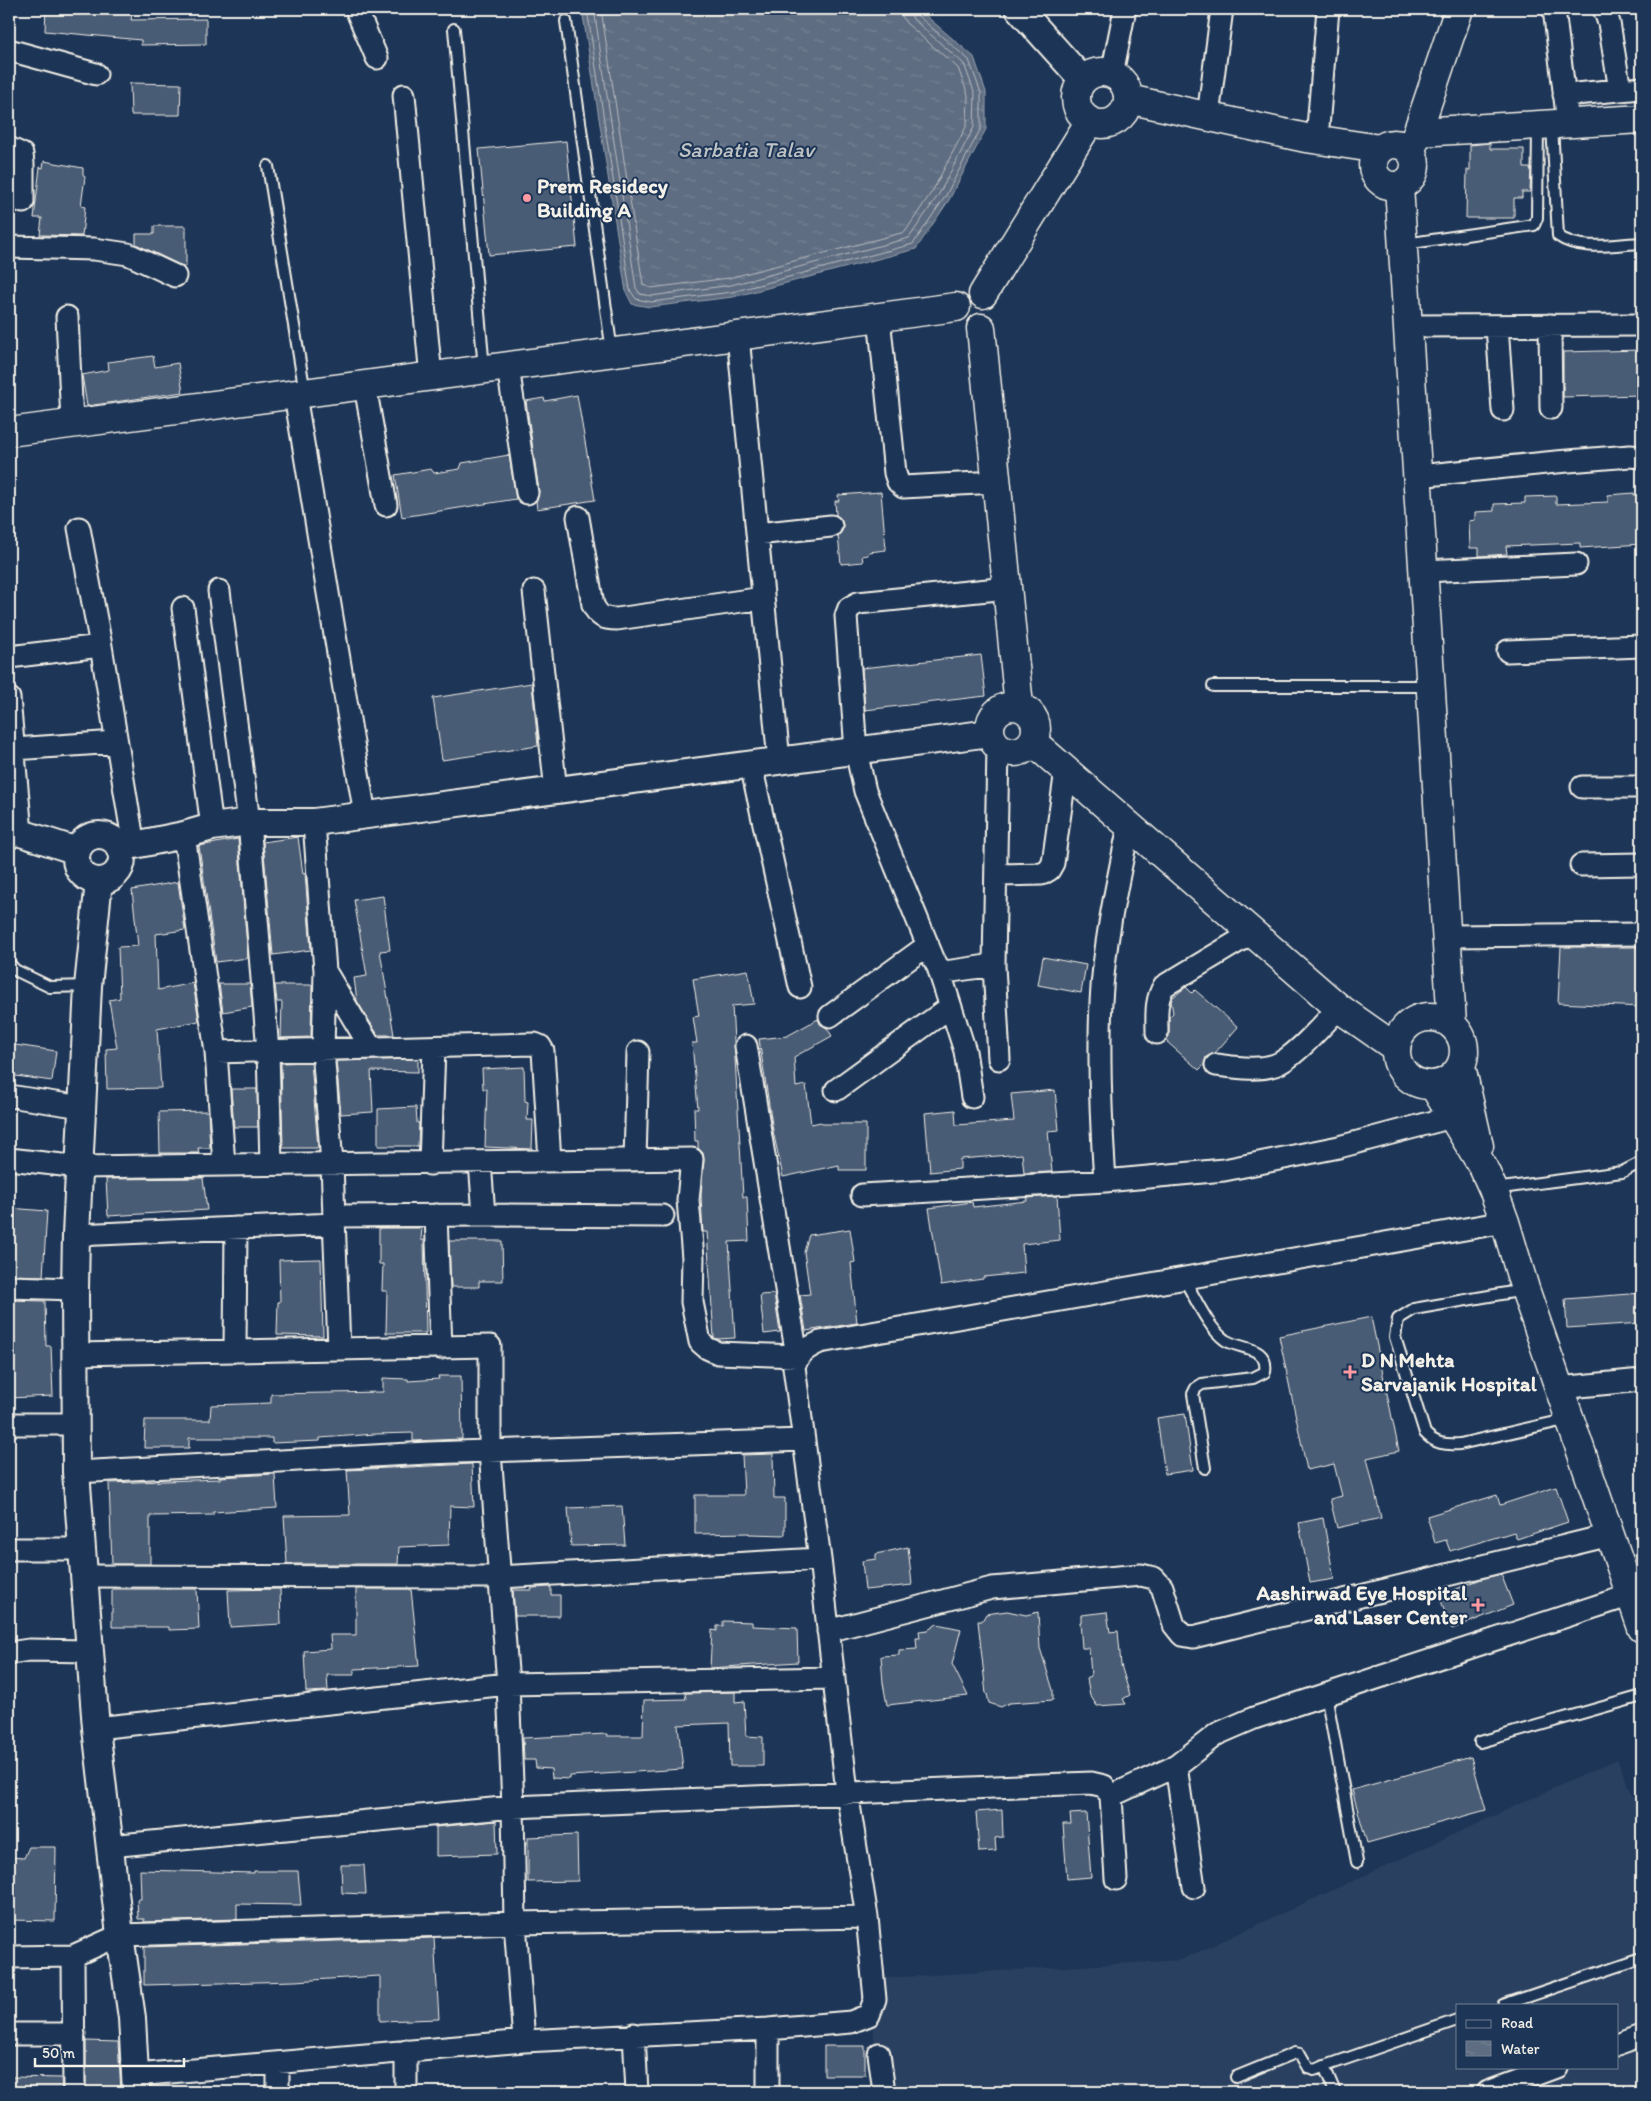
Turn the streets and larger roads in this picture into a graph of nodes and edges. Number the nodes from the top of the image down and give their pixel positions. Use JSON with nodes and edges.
{"nodes":[{"id":1,"x":356,"y":9,"type":"edge"},
{"id":2,"x":1019,"y":9,"type":"edge"},
{"id":3,"x":1125,"y":9,"type":"edge"},
{"id":4,"x":1222,"y":9,"type":"edge"},
{"id":5,"x":1328,"y":9,"type":"edge"},
{"id":6,"x":1459,"y":9,"type":"edge"},
{"id":7,"x":1554,"y":9,"type":"edge"},
{"id":8,"x":1604,"y":9,"type":"edge"},
{"id":9,"x":9,"y":50,"type":"edge"},
{"id":10,"x":376,"y":58,"type":"dead end"},
{"id":11,"x":96,"y":74,"type":"dead end"},
{"id":12,"x":1112,"y":74,"type":"junction"},
{"id":13,"x":1082,"y":79,"type":"junction"},
{"id":14,"x":1642,"y":88,"type":"edge"},
{"id":15,"x":1620,"y":90,"type":"junction"},
{"id":16,"x":404,"y":95,"type":"dead end"},
{"id":17,"x":1564,"y":95,"type":"junction"},
{"id":18,"x":1128,"y":99,"type":"junction"},
{"id":19,"x":1208,"y":116,"type":"junction"},
{"id":20,"x":1642,"y":119,"type":"edge"},
{"id":21,"x":1090,"y":121,"type":"junction"},
{"id":22,"x":1553,"y":124,"type":"junction"},
{"id":23,"x":1317,"y":139,"type":"junction"},
{"id":24,"x":1414,"y":142,"type":"junction"},
{"id":25,"x":9,"y":148,"type":"edge"},
{"id":26,"x":1380,"y":149,"type":"junction"},
{"id":27,"x":1399,"y":186,"type":"junction"},
{"id":28,"x":23,"y":202,"type":"dead end"},
{"id":29,"x":9,"y":247,"type":"edge"},
{"id":30,"x":175,"y":276,"type":"dead end"},
{"id":31,"x":983,"y":294,"type":"junction"},
{"id":32,"x":956,"y":307,"type":"junction"},
{"id":33,"x":67,"y":316,"type":"dead end"},
{"id":34,"x":879,"y":317,"type":"junction"},
{"id":35,"x":1550,"y":325,"type":"junction"},
{"id":36,"x":1642,"y":325,"type":"edge"},
{"id":37,"x":1408,"y":326,"type":"junction"},
{"id":38,"x":1497,"y":326,"type":"junction"},
{"id":39,"x":981,"y":328,"type":"junction"},
{"id":40,"x":738,"y":336,"type":"junction"},
{"id":41,"x":496,"y":368,"type":"junction"},
{"id":42,"x":431,"y":377,"type":"junction"},
{"id":43,"x":365,"y":386,"type":"junction"},
{"id":44,"x":300,"y":394,"type":"junction"},
{"id":45,"x":1551,"y":408,"type":"dead end"},
{"id":46,"x":1503,"y":410,"type":"dead end"},
{"id":47,"x":72,"y":422,"type":"junction"},
{"id":48,"x":9,"y":432,"type":"edge"},
{"id":49,"x":1642,"y":457,"type":"edge"},
{"id":50,"x":1418,"y":476,"type":"junction"},
{"id":51,"x":997,"y":482,"type":"junction"},
{"id":52,"x":527,"y":493,"type":"dead end"},
{"id":53,"x":386,"y":505,"type":"dead end"},
{"id":54,"x":578,"y":517,"type":"dead end"},
{"id":55,"x":831,"y":526,"type":"dead end"},
{"id":56,"x":79,"y":528,"type":"dead end"},
{"id":57,"x":757,"y":534,"type":"junction"},
{"id":58,"x":1576,"y":564,"type":"dead end"},
{"id":59,"x":1424,"y":571,"type":"junction"},
{"id":60,"x":1008,"y":588,"type":"junction"},
{"id":61,"x":219,"y":591,"type":"dead end"},
{"id":62,"x":534,"y":591,"type":"dead end"},
{"id":63,"x":763,"y":598,"type":"junction"},
{"id":64,"x":183,"y":608,"type":"dead end"},
{"id":65,"x":101,"y":646,"type":"junction"},
{"id":66,"x":1642,"y":646,"type":"edge"},
{"id":67,"x":1508,"y":652,"type":"dead end"},
{"id":68,"x":9,"y":657,"type":"edge"},
{"id":69,"x":9,"y":698,"type":"edge"},
{"id":70,"x":1019,"y":706,"type":"junction"},
{"id":71,"x":994,"y":740,"type":"junction"},
{"id":72,"x":116,"y":742,"type":"junction"},
{"id":73,"x":1033,"y":742,"type":"junction"},
{"id":74,"x":14,"y":748,"type":"junction"},
{"id":75,"x":856,"y":751,"type":"junction"},
{"id":76,"x":779,"y":761,"type":"junction"},
{"id":77,"x":751,"y":765,"type":"junction"},
{"id":78,"x":1066,"y":770,"type":"junction"},
{"id":79,"x":1582,"y":787,"type":"dead end"},
{"id":80,"x":1642,"y":788,"type":"edge"},
{"id":81,"x":556,"y":790,"type":"junction"},
{"id":82,"x":365,"y":816,"type":"junction"},
{"id":83,"x":249,"y":822,"type":"junction"},
{"id":84,"x":314,"y":822,"type":"junction"},
{"id":85,"x":1129,"y":826,"type":"junction"},
{"id":86,"x":212,"y":827,"type":"junction"},
{"id":87,"x":13,"y":835,"type":"edge"},
{"id":88,"x":184,"y":835,"type":"junction"},
{"id":89,"x":126,"y":847,"type":"junction"},
{"id":90,"x":77,"y":851,"type":"junction"},
{"id":91,"x":1642,"y":864,"type":"edge"},
{"id":92,"x":1581,"y":865,"type":"dead end"},
{"id":93,"x":996,"y":874,"type":"junction"},
{"id":94,"x":99,"y":881,"type":"junction"},
{"id":95,"x":1252,"y":933,"type":"junction"},
{"id":96,"x":1642,"y":934,"type":"edge"},
{"id":97,"x":1447,"y":936,"type":"junction"},
{"id":98,"x":928,"y":945,"type":"junction"},
{"id":99,"x":994,"y":965,"type":"junction"},
{"id":100,"x":938,"y":967,"type":"junction"},
{"id":101,"x":325,"y":971,"type":"junction"},
{"id":102,"x":800,"y":987,"type":"dead end"},
{"id":103,"x":950,"y":1007,"type":"junction"},
{"id":104,"x":1339,"y":1008,"type":"junction"},
{"id":105,"x":830,"y":1016,"type":"dead end"},
{"id":106,"x":1452,"y":1024,"type":"junction"},
{"id":107,"x":1157,"y":1033,"type":"dead end"},
{"id":108,"x":746,"y":1046,"type":"dead end"},
{"id":109,"x":434,"y":1047,"type":"junction"},
{"id":110,"x":371,"y":1048,"type":"junction"},
{"id":111,"x":1396,"y":1048,"type":"junction"},
{"id":112,"x":323,"y":1050,"type":"junction"},
{"id":113,"x":268,"y":1051,"type":"junction"},
{"id":114,"x":216,"y":1052,"type":"junction"},
{"id":115,"x":638,"y":1052,"type":"dead end"},
{"id":116,"x":999,"y":1058,"type":"dead end"},
{"id":117,"x":1216,"y":1065,"type":"dead end"},
{"id":118,"x":1461,"y":1066,"type":"junction"},
{"id":119,"x":1433,"y":1085,"type":"junction"},
{"id":120,"x":836,"y":1090,"type":"dead end"},
{"id":121,"x":9,"y":1096,"type":"edge"},
{"id":122,"x":972,"y":1097,"type":"dead end"},
{"id":123,"x":82,"y":1107,"type":"junction"},
{"id":124,"x":1452,"y":1117,"type":"junction"},
{"id":125,"x":9,"y":1159,"type":"edge"},
{"id":126,"x":635,"y":1160,"type":"junction"},
{"id":127,"x":550,"y":1161,"type":"junction"},
{"id":128,"x":480,"y":1162,"type":"junction"},
{"id":129,"x":271,"y":1164,"type":"junction"},
{"id":130,"x":332,"y":1164,"type":"junction"},
{"id":131,"x":430,"y":1164,"type":"junction"},
{"id":132,"x":224,"y":1165,"type":"junction"},
{"id":133,"x":80,"y":1167,"type":"junction"},
{"id":134,"x":1488,"y":1178,"type":"junction"},
{"id":135,"x":1105,"y":1181,"type":"junction"},
{"id":136,"x":862,"y":1195,"type":"dead end"},
{"id":137,"x":436,"y":1215,"type":"junction"},
{"id":138,"x":484,"y":1215,"type":"junction"},
{"id":139,"x":663,"y":1216,"type":"dead end"},
{"id":140,"x":334,"y":1220,"type":"junction"},
{"id":141,"x":1505,"y":1222,"type":"junction"},
{"id":142,"x":236,"y":1228,"type":"junction"},
{"id":143,"x":76,"y":1235,"type":"junction"},
{"id":144,"x":9,"y":1287,"type":"edge"},
{"id":145,"x":75,"y":1290,"type":"junction"},
{"id":146,"x":441,"y":1348,"type":"junction"},
{"id":147,"x":339,"y":1350,"type":"junction"},
{"id":148,"x":235,"y":1352,"type":"junction"},
{"id":149,"x":75,"y":1354,"type":"junction"},
{"id":150,"x":797,"y":1356,"type":"junction"},
{"id":151,"x":1642,"y":1380,"type":"edge"},
{"id":152,"x":1559,"y":1388,"type":"junction"},
{"id":153,"x":9,"y":1424,"type":"edge"},
{"id":154,"x":76,"y":1424,"type":"junction"},
{"id":155,"x":803,"y":1440,"type":"junction"},
{"id":156,"x":490,"y":1452,"type":"junction"},
{"id":157,"x":76,"y":1472,"type":"junction"},
{"id":158,"x":1610,"y":1535,"type":"junction"},
{"id":159,"x":9,"y":1549,"type":"edge"},
{"id":160,"x":81,"y":1549,"type":"junction"},
{"id":161,"x":820,"y":1559,"type":"junction"},
{"id":162,"x":85,"y":1576,"type":"junction"},
{"id":163,"x":500,"y":1577,"type":"junction"},
{"id":164,"x":1631,"y":1595,"type":"junction"},
{"id":165,"x":1642,"y":1628,"type":"edge"},
{"id":166,"x":828,"y":1631,"type":"junction"},
{"id":167,"x":89,"y":1651,"type":"junction"},
{"id":168,"x":9,"y":1653,"type":"edge"},
{"id":169,"x":834,"y":1678,"type":"junction"},
{"id":170,"x":508,"y":1684,"type":"junction"},
{"id":171,"x":96,"y":1728,"type":"junction"},
{"id":172,"x":1176,"y":1766,"type":"junction"},
{"id":173,"x":847,"y":1792,"type":"junction"},
{"id":174,"x":1111,"y":1796,"type":"junction"},
{"id":175,"x":513,"y":1807,"type":"junction"},
{"id":176,"x":110,"y":1846,"type":"junction"},
{"id":177,"x":1116,"y":1879,"type":"dead end"},
{"id":178,"x":1194,"y":1887,"type":"dead end"},
{"id":179,"x":867,"y":1917,"type":"junction"},
{"id":180,"x":515,"y":1923,"type":"junction"},
{"id":181,"x":120,"y":1935,"type":"junction"},
{"id":182,"x":73,"y":1956,"type":"junction"},
{"id":183,"x":9,"y":1957,"type":"edge"},
{"id":184,"x":768,"y":2028,"type":"junction"},
{"id":185,"x":9,"y":2034,"type":"edge"},
{"id":186,"x":74,"y":2034,"type":"junction"},
{"id":187,"x":634,"y":2034,"type":"junction"},
{"id":188,"x":1642,"y":2036,"type":"edge"},
{"id":189,"x":524,"y":2041,"type":"junction"},
{"id":190,"x":1618,"y":2045,"type":"edge"},
{"id":191,"x":406,"y":2052,"type":"junction"},
{"id":192,"x":879,"y":2054,"type":"dead end"},
{"id":193,"x":278,"y":2063,"type":"junction"},
{"id":194,"x":1553,"y":2068,"type":"edge"},
{"id":195,"x":136,"y":2084,"type":"edge"},
{"id":196,"x":74,"y":2092,"type":"edge"},
{"id":197,"x":278,"y":2092,"type":"edge"},
{"id":198,"x":406,"y":2092,"type":"edge"},
{"id":199,"x":637,"y":2092,"type":"edge"},
{"id":200,"x":768,"y":2092,"type":"edge"},
{"id":201,"x":884,"y":2092,"type":"edge"},
{"id":202,"x":1488,"y":2092,"type":"edge"}],
"edges":[{"from":1,"to":10,"type":"street"},
{"from":2,"to":13,"type":"street"},
{"from":3,"to":12,"type":"street"},
{"from":4,"to":19,"type":"street"},
{"from":5,"to":23,"type":"street"},
{"from":6,"to":24,"type":"main road"},
{"from":7,"to":17,"type":"street"},
{"from":8,"to":15,"type":"street"},
{"from":9,"to":11,"type":"street"},
{"from":12,"to":13,"type":"main road"},
{"from":12,"to":18,"type":"main road"},
{"from":13,"to":21,"type":"main road"},
{"from":14,"to":15,"type":"street"},
{"from":15,"to":17,"type":"street"},
{"from":16,"to":42,"type":"street"},
{"from":17,"to":22,"type":"street"},
{"from":18,"to":19,"type":"main road"},
{"from":18,"to":21,"type":"main road"},
{"from":19,"to":23,"type":"main road"},
{"from":20,"to":22,"type":"main road"},
{"from":21,"to":31,"type":"main road"},
{"from":22,"to":24,"type":"main road"},
{"from":23,"to":26,"type":"main road"},
{"from":24,"to":26,"type":"main road"},
{"from":24,"to":27,"type":"main road"},
{"from":25,"to":28,"type":"street"},
{"from":26,"to":27,"type":"main road"},
{"from":27,"to":37,"type":"main road"},
{"from":29,"to":30,"type":"street"},
{"from":31,"to":32,"type":"main road"},
{"from":31,"to":39,"type":"main road"},
{"from":32,"to":34,"type":"main road"},
{"from":32,"to":39,"type":"main road"},
{"from":33,"to":47,"type":"street"},
{"from":34,"to":40,"type":"main road"},
{"from":34,"to":51,"type":"street"},
{"from":35,"to":36,"type":"street"},
{"from":35,"to":38,"type":"street"},
{"from":35,"to":45,"type":"street"},
{"from":37,"to":38,"type":"street"},
{"from":37,"to":50,"type":"main road"},
{"from":38,"to":46,"type":"street"},
{"from":39,"to":51,"type":"main road"},
{"from":40,"to":41,"type":"main road"},
{"from":40,"to":57,"type":"street"},
{"from":41,"to":42,"type":"main road"},
{"from":41,"to":52,"type":"street"},
{"from":42,"to":43,"type":"main road"},
{"from":43,"to":44,"type":"main road"},
{"from":43,"to":53,"type":"street"},
{"from":44,"to":47,"type":"main road"},
{"from":44,"to":82,"type":"street"},
{"from":47,"to":48,"type":"main road"},
{"from":49,"to":50,"type":"street"},
{"from":50,"to":59,"type":"main road"},
{"from":51,"to":60,"type":"main road"},
{"from":54,"to":63,"type":"street"},
{"from":55,"to":57,"type":"street"},
{"from":56,"to":65,"type":"street"},
{"from":57,"to":63,"type":"street"},
{"from":58,"to":59,"type":"street"},
{"from":59,"to":97,"type":"main road"},
{"from":60,"to":70,"type":"main road"},
{"from":60,"to":75,"type":"street"},
{"from":61,"to":83,"type":"street"},
{"from":62,"to":81,"type":"street"},
{"from":63,"to":76,"type":"street"},
{"from":64,"to":86,"type":"street"},
{"from":65,"to":68,"type":"street"},
{"from":65,"to":72,"type":"street"},
{"from":66,"to":67,"type":"street"},
{"from":69,"to":74,"type":"street"},
{"from":70,"to":71,"type":"main road"},
{"from":70,"to":73,"type":"main road"},
{"from":71,"to":73,"type":"main road"},
{"from":71,"to":75,"type":"street"},
{"from":71,"to":93,"type":"street"},
{"from":72,"to":74,"type":"street"},
{"from":72,"to":89,"type":"street"},
{"from":73,"to":78,"type":"main road"},
{"from":74,"to":87,"type":"street"},
{"from":75,"to":76,"type":"street"},
{"from":75,"to":98,"type":"street"},
{"from":76,"to":77,"type":"street"},
{"from":77,"to":81,"type":"street"},
{"from":77,"to":102,"type":"street"},
{"from":78,"to":85,"type":"main road"},
{"from":78,"to":93,"type":"street"},
{"from":79,"to":80,"type":"street"},
{"from":81,"to":82,"type":"street"},
{"from":82,"to":84,"type":"street"},
{"from":83,"to":84,"type":"street"},
{"from":83,"to":86,"type":"street"},
{"from":83,"to":113,"type":"street"},
{"from":84,"to":101,"type":"street"},
{"from":85,"to":95,"type":"main road"},
{"from":85,"to":135,"type":"street"},
{"from":86,"to":88,"type":"street"},
{"from":87,"to":90,"type":"street"},
{"from":88,"to":89,"type":"street"},
{"from":88,"to":114,"type":"street"},
{"from":89,"to":90,"type":"street"},
{"from":89,"to":94,"type":"street"},
{"from":90,"to":94,"type":"street"},
{"from":91,"to":92,"type":"street"},
{"from":93,"to":99,"type":"street"},
{"from":94,"to":123,"type":"street"},
{"from":95,"to":104,"type":"main road"},
{"from":95,"to":107,"type":"street"},
{"from":96,"to":97,"type":"street"},
{"from":97,"to":106,"type":"main road"},
{"from":98,"to":100,"type":"street"},
{"from":98,"to":105,"type":"street"},
{"from":99,"to":100,"type":"street"},
{"from":99,"to":116,"type":"street"},
{"from":100,"to":103,"type":"street"},
{"from":101,"to":110,"type":"street"},
{"from":101,"to":112,"type":"street"},
{"from":103,"to":120,"type":"street"},
{"from":103,"to":122,"type":"street"},
{"from":104,"to":111,"type":"main road"},
{"from":104,"to":117,"type":"street"},
{"from":106,"to":111,"type":"main road"},
{"from":106,"to":118,"type":"main road"},
{"from":108,"to":150,"type":"street"},
{"from":109,"to":110,"type":"street"},
{"from":109,"to":127,"type":"street"},
{"from":109,"to":131,"type":"street"},
{"from":110,"to":112,"type":"street"},
{"from":111,"to":119,"type":"main road"},
{"from":112,"to":113,"type":"street"},
{"from":112,"to":130,"type":"street"},
{"from":113,"to":114,"type":"street"},
{"from":113,"to":129,"type":"street"},
{"from":114,"to":132,"type":"street"},
{"from":115,"to":126,"type":"street"},
{"from":118,"to":119,"type":"main road"},
{"from":118,"to":134,"type":"main road"},
{"from":119,"to":124,"type":"main road"},
{"from":121,"to":123,"type":"street"},
{"from":123,"to":133,"type":"street"},
{"from":124,"to":134,"type":"main road"},
{"from":124,"to":135,"type":"street"},
{"from":125,"to":133,"type":"street"},
{"from":126,"to":127,"type":"street"},
{"from":126,"to":150,"type":"street"},
{"from":127,"to":128,"type":"street"},
{"from":128,"to":131,"type":"street"},
{"from":128,"to":138,"type":"street"},
{"from":129,"to":130,"type":"street"},
{"from":129,"to":132,"type":"street"},
{"from":130,"to":131,"type":"street"},
{"from":130,"to":140,"type":"street"},
{"from":132,"to":133,"type":"street"},
{"from":133,"to":143,"type":"street"},
{"from":134,"to":141,"type":"main road"},
{"from":135,"to":136,"type":"street"},
{"from":137,"to":138,"type":"street"},
{"from":137,"to":140,"type":"street"},
{"from":137,"to":146,"type":"street"},
{"from":138,"to":139,"type":"street"},
{"from":140,"to":142,"type":"street"},
{"from":140,"to":147,"type":"street"},
{"from":141,"to":150,"type":"street"},
{"from":141,"to":152,"type":"main road"},
{"from":142,"to":143,"type":"street"},
{"from":142,"to":148,"type":"street"},
{"from":143,"to":145,"type":"street"},
{"from":144,"to":145,"type":"street"},
{"from":145,"to":149,"type":"street"},
{"from":146,"to":147,"type":"street"},
{"from":146,"to":156,"type":"street"},
{"from":147,"to":148,"type":"street"},
{"from":148,"to":149,"type":"street"},
{"from":149,"to":154,"type":"street"},
{"from":150,"to":155,"type":"street"},
{"from":151,"to":152,"type":"street"},
{"from":152,"to":158,"type":"main road"},
{"from":153,"to":154,"type":"street"},
{"from":154,"to":157,"type":"street"},
{"from":155,"to":156,"type":"street"},
{"from":155,"to":161,"type":"street"},
{"from":156,"to":157,"type":"street"},
{"from":156,"to":163,"type":"street"},
{"from":157,"to":160,"type":"street"},
{"from":158,"to":164,"type":"main road"},
{"from":158,"to":166,"type":"street"},
{"from":159,"to":160,"type":"street"},
{"from":160,"to":162,"type":"street"},
{"from":161,"to":163,"type":"street"},
{"from":161,"to":166,"type":"street"},
{"from":162,"to":163,"type":"street"},
{"from":162,"to":167,"type":"street"},
{"from":163,"to":170,"type":"street"},
{"from":164,"to":165,"type":"main road"},
{"from":164,"to":172,"type":"street"},
{"from":166,"to":169,"type":"street"},
{"from":167,"to":168,"type":"street"},
{"from":167,"to":171,"type":"street"},
{"from":169,"to":170,"type":"street"},
{"from":169,"to":173,"type":"street"},
{"from":170,"to":171,"type":"street"},
{"from":170,"to":175,"type":"street"},
{"from":171,"to":176,"type":"street"},
{"from":172,"to":174,"type":"street"},
{"from":172,"to":178,"type":"street"},
{"from":173,"to":174,"type":"street"},
{"from":173,"to":175,"type":"street"},
{"from":173,"to":179,"type":"street"},
{"from":174,"to":177,"type":"street"},
{"from":175,"to":176,"type":"street"},
{"from":175,"to":180,"type":"street"},
{"from":176,"to":181,"type":"street"},
{"from":179,"to":180,"type":"street"},
{"from":179,"to":184,"type":"street"},
{"from":180,"to":181,"type":"street"},
{"from":180,"to":189,"type":"street"},
{"from":181,"to":182,"type":"street"},
{"from":181,"to":195,"type":"street"},
{"from":182,"to":183,"type":"street"},
{"from":182,"to":186,"type":"street"},
{"from":184,"to":187,"type":"street"},
{"from":184,"to":200,"type":"street"},
{"from":185,"to":186,"type":"street"},
{"from":186,"to":196,"type":"street"},
{"from":187,"to":189,"type":"street"},
{"from":187,"to":199,"type":"street"},
{"from":188,"to":190,"type":"street"},
{"from":189,"to":191,"type":"street"},
{"from":191,"to":193,"type":"street"},
{"from":191,"to":198,"type":"street"},
{"from":192,"to":201,"type":"street"},
{"from":193,"to":195,"type":"street"},
{"from":193,"to":197,"type":"street"},
{"from":194,"to":202,"type":"street"}]}
